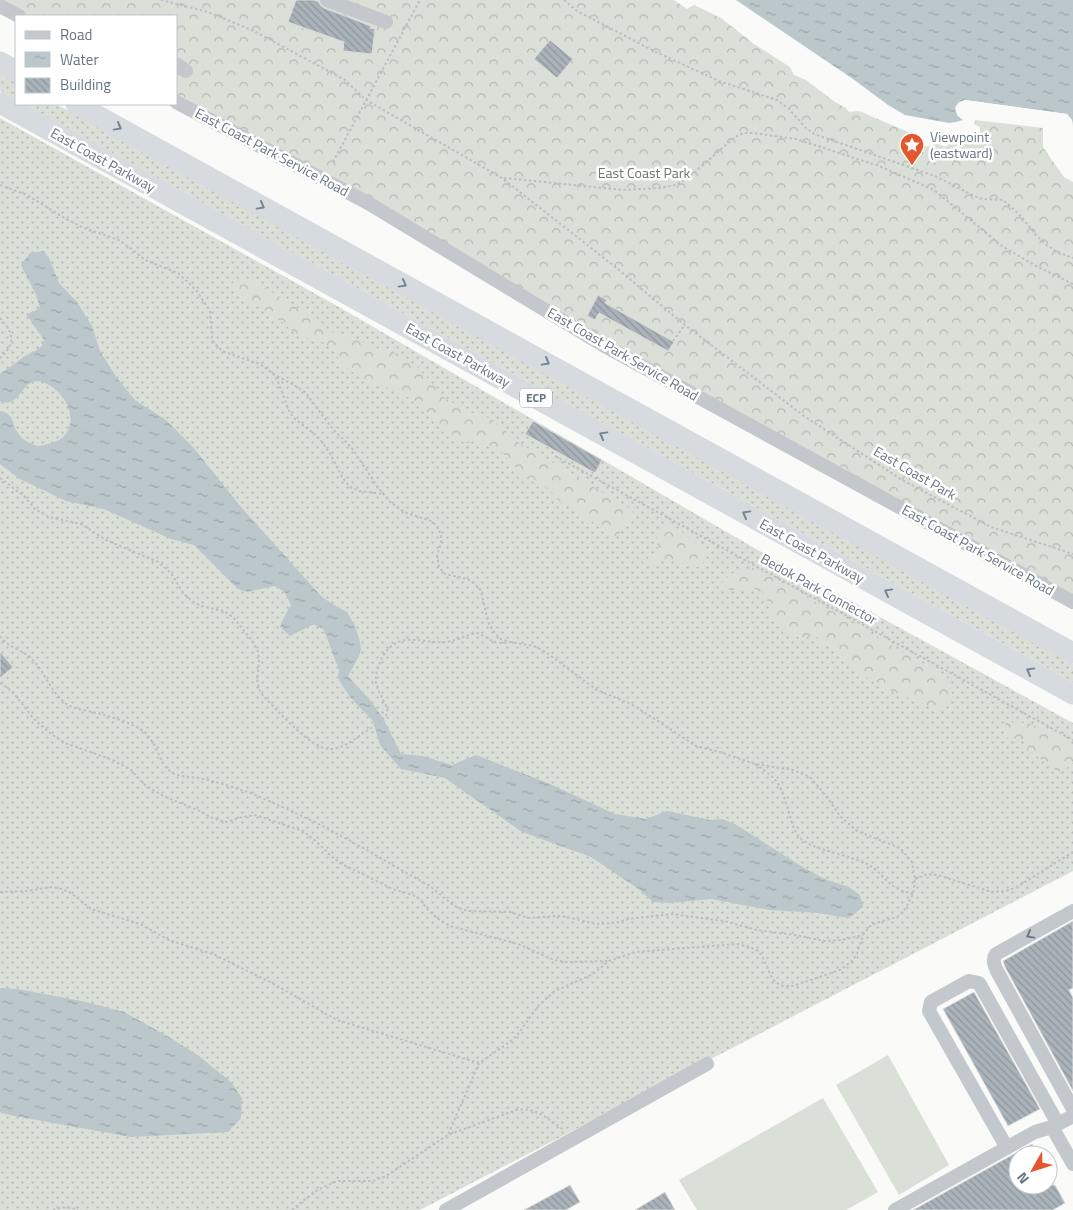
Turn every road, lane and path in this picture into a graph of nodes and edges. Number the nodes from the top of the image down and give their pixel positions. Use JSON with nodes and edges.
{"nodes":[{"id":1,"x":162,"y":0,"type":"edge"},
{"id":2,"x":327,"y":0,"type":"edge"},
{"id":3,"x":420,"y":0,"type":"edge"},
{"id":4,"x":564,"y":0,"type":"edge"},
{"id":5,"x":358,"y":5,"type":"edge"},
{"id":6,"x":0,"y":6,"type":"edge"},
{"id":7,"x":17,"y":15,"type":"edge"},
{"id":8,"x":386,"y":22,"type":"dead end"},
{"id":9,"x":0,"y":62,"type":"edge"},
{"id":10,"x":15,"y":70,"type":"edge"},
{"id":11,"x":366,"y":100,"type":"junction"},
{"id":12,"x":0,"y":103,"type":"edge"},
{"id":13,"x":178,"y":103,"type":"edge"},
{"id":14,"x":78,"y":105,"type":"edge"},
{"id":15,"x":333,"y":162,"type":"dead end"},
{"id":16,"x":502,"y":178,"type":"junction"},
{"id":17,"x":0,"y":185,"type":"edge"},
{"id":18,"x":1073,"y":258,"type":"edge"},
{"id":19,"x":1073,"y":284,"type":"edge"},
{"id":20,"x":0,"y":318,"type":"edge"},
{"id":21,"x":685,"y":325,"type":"junction"},
{"id":22,"x":673,"y":341,"type":"dead end"},
{"id":23,"x":0,"y":358,"type":"edge"},
{"id":24,"x":275,"y":375,"type":"junction"},
{"id":25,"x":555,"y":456,"type":"dead end"},
{"id":26,"x":0,"y":478,"type":"edge"},
{"id":27,"x":383,"y":494,"type":"junction"},
{"id":28,"x":1073,"y":554,"type":"edge"},
{"id":29,"x":1073,"y":602,"type":"edge"},
{"id":30,"x":0,"y":636,"type":"edge"},
{"id":31,"x":510,"y":642,"type":"junction"},
{"id":32,"x":1073,"y":653,"type":"edge"},
{"id":33,"x":0,"y":683,"type":"edge"},
{"id":34,"x":1073,"y":694,"type":"edge"},
{"id":35,"x":1073,"y":740,"type":"edge"},
{"id":36,"x":755,"y":764,"type":"junction"},
{"id":37,"x":1073,"y":852,"type":"edge"},
{"id":38,"x":915,"y":880,"type":"junction"},
{"id":39,"x":0,"y":892,"type":"edge"},
{"id":40,"x":913,"y":894,"type":"junction"},
{"id":41,"x":1073,"y":911,"type":"edge"},
{"id":42,"x":863,"y":935,"type":"junction"},
{"id":43,"x":609,"y":961,"type":"junction"},
{"id":44,"x":479,"y":1063,"type":"junction"},
{"id":45,"x":707,"y":1064,"type":"dead end"},
{"id":46,"x":1073,"y":1109,"type":"edge"},
{"id":47,"x":1073,"y":1116,"type":"edge"},
{"id":48,"x":1055,"y":1126,"type":"junction"},
{"id":49,"x":448,"y":1136,"type":"junction"},
{"id":50,"x":576,"y":1138,"type":"junction"},
{"id":51,"x":1006,"y":1148,"type":"junction"},
{"id":52,"x":1073,"y":1164,"type":"edge"},
{"id":53,"x":53,"y":1210,"type":"edge"},
{"id":54,"x":78,"y":1210,"type":"edge"},
{"id":55,"x":292,"y":1210,"type":"edge"},
{"id":56,"x":446,"y":1210,"type":"edge"},
{"id":57,"x":895,"y":1210,"type":"edge"}],
"edges":[{"from":1,"to":11,"type":"path","name":"East Coast Park"},
{"from":2,"to":5,"type":"street"},
{"from":3,"to":11,"type":"path"},
{"from":4,"to":18,"type":"path"},
{"from":5,"to":8,"type":"street"},
{"from":6,"to":7,"type":"street"},
{"from":9,"to":10,"type":"highway"},
{"from":11,"to":15,"type":"path"},
{"from":11,"to":16,"type":"path","name":"East Coast Park"},
{"from":34,"to":12,"type":"highway","name":"East Coast Parkway","number":"ECP","one_way":true},
{"from":13,"to":29,"type":"street","name":"East Coast Park Service Road"},
{"from":14,"to":32,"type":"highway","number":"ECP","one_way":true},
{"from":16,"to":19,"type":"path","name":"East Coast Park"},
{"from":16,"to":21,"type":"path","name":"East Coast Park"},
{"from":17,"to":24,"type":"path"},
{"from":20,"to":23,"type":"path"},
{"from":21,"to":22,"type":"path"},
{"from":21,"to":28,"type":"path","name":"East Coast Park"},
{"from":24,"to":27,"type":"path"},
{"from":24,"to":27,"type":"path"},
{"from":25,"to":35,"type":"path","name":"Bedok Park Connector"},
{"from":26,"to":31,"type":"path"},
{"from":27,"to":31,"type":"path"},
{"from":30,"to":42,"type":"path"},
{"from":31,"to":36,"type":"path"},
{"from":33,"to":43,"type":"path"},
{"from":36,"to":38,"type":"path"},
{"from":36,"to":40,"type":"path"},
{"from":37,"to":38,"type":"path"},
{"from":38,"to":40,"type":"path"},
{"from":39,"to":44,"type":"path"},
{"from":40,"to":42,"type":"path"},
{"from":41,"to":46,"type":"street","one_way":true},
{"from":42,"to":43,"type":"path"},
{"from":43,"to":44,"type":"path"},
{"from":44,"to":49,"type":"path"},
{"from":45,"to":50,"type":"street"},
{"from":47,"to":48,"type":"street"},
{"from":48,"to":51,"type":"street"},
{"from":48,"to":51,"type":"street"},
{"from":48,"to":52,"type":"street"},
{"from":49,"to":50,"type":"path"},
{"from":49,"to":55,"type":"path"},
{"from":50,"to":56,"type":"street"},
{"from":51,"to":57,"type":"street"},
{"from":53,"to":54,"type":"path"}]}
